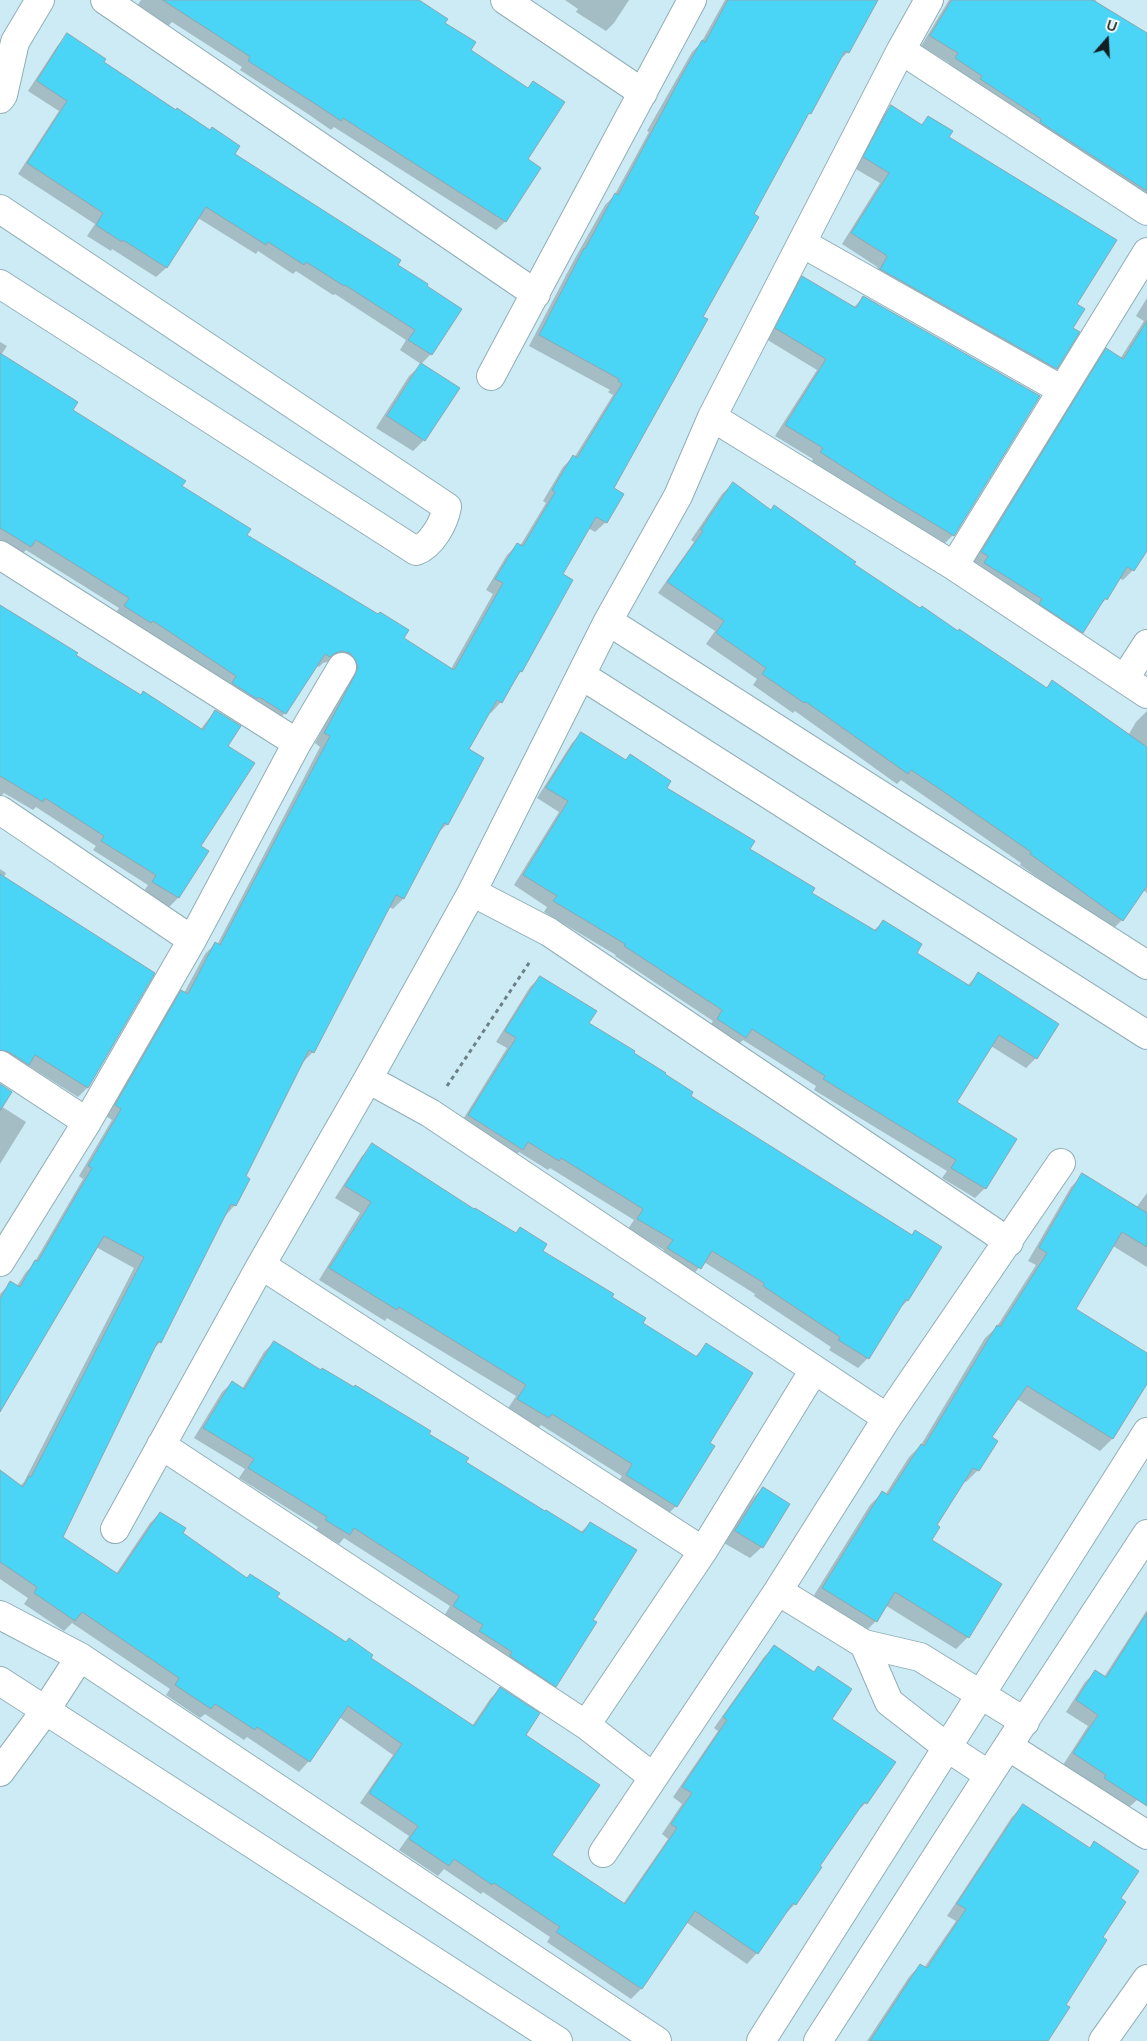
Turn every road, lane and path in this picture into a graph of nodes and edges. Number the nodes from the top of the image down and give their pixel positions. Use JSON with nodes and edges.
{"nodes":[{"id":1,"x":40,"y":0,"type":"edge"},
{"id":2,"x":105,"y":0,"type":"edge"},
{"id":3,"x":505,"y":0,"type":"edge"},
{"id":4,"x":692,"y":0,"type":"edge"},
{"id":5,"x":929,"y":0,"type":"edge"},
{"id":6,"x":8,"y":45,"type":"edge"},
{"id":7,"x":901,"y":50,"type":"junction"},
{"id":8,"x":643,"y":94,"type":"junction"},
{"id":9,"x":0,"y":99,"type":"edge"},
{"id":10,"x":0,"y":209,"type":"edge"},
{"id":11,"x":1147,"y":211,"type":"edge"},
{"id":12,"x":802,"y":243,"type":"junction"},
{"id":13,"x":1147,"y":252,"type":"edge"},
{"id":14,"x":0,"y":284,"type":"edge"},
{"id":15,"x":536,"y":294,"type":"junction"},
{"id":16,"x":492,"y":376,"type":"dead end"},
{"id":17,"x":1062,"y":390,"type":"junction"},
{"id":18,"x":712,"y":417,"type":"junction"},
{"id":19,"x":0,"y":555,"type":"edge"},
{"id":20,"x":954,"y":566,"type":"junction"},
{"id":21,"x":1147,"y":644,"type":"edge"},
{"id":22,"x":594,"y":648,"type":"junction"},
{"id":23,"x":342,"y":667,"type":"dead end"},
{"id":24,"x":1125,"y":678,"type":"junction"},
{"id":25,"x":1147,"y":694,"type":"edge"},
{"id":26,"x":296,"y":743,"type":"junction"},
{"id":27,"x":0,"y":810,"type":"edge"},
{"id":28,"x":472,"y":892,"type":"junction"},
{"id":29,"x":549,"y":932,"type":"junction"},
{"id":30,"x":192,"y":940,"type":"junction"},
{"id":31,"x":1147,"y":965,"type":"edge"},
{"id":32,"x":1147,"y":1035,"type":"edge"},
{"id":33,"x":0,"y":1065,"type":"edge"},
{"id":34,"x":368,"y":1079,"type":"junction"},
{"id":35,"x":430,"y":1113,"type":"junction"},
{"id":36,"x":87,"y":1122,"type":"junction"},
{"id":37,"x":1061,"y":1163,"type":"dead end"},
{"id":38,"x":1008,"y":1242,"type":"junction"},
{"id":39,"x":0,"y":1262,"type":"edge"},
{"id":40,"x":261,"y":1265,"type":"junction"},
{"id":41,"x":814,"y":1370,"type":"junction"},
{"id":42,"x":886,"y":1418,"type":"junction"},
{"id":43,"x":1147,"y":1432,"type":"edge"},
{"id":44,"x":161,"y":1445,"type":"junction"},
{"id":45,"x":115,"y":1529,"type":"dead end"},
{"id":46,"x":1147,"y":1534,"type":"edge"},
{"id":47,"x":703,"y":1551,"type":"junction"},
{"id":48,"x":778,"y":1591,"type":"junction"},
{"id":49,"x":0,"y":1615,"type":"edge"},
{"id":50,"x":864,"y":1644,"type":"junction"},
{"id":51,"x":80,"y":1657,"type":"junction"},
{"id":52,"x":0,"y":1681,"type":"edge"},
{"id":53,"x":980,"y":1695,"type":"junction"},
{"id":54,"x":45,"y":1711,"type":"junction"},
{"id":55,"x":1025,"y":1722,"type":"junction"},
{"id":56,"x":586,"y":1725,"type":"junction"},
{"id":57,"x":1008,"y":1746,"type":"junction"},
{"id":58,"x":948,"y":1748,"type":"junction"},
{"id":59,"x":0,"y":1772,"type":"edge"},
{"id":60,"x":989,"y":1775,"type":"junction"},
{"id":61,"x":653,"y":1777,"type":"junction"},
{"id":62,"x":1147,"y":1835,"type":"edge"},
{"id":63,"x":604,"y":1853,"type":"dead end"},
{"id":64,"x":1147,"y":1979,"type":"edge"},
{"id":65,"x":558,"y":2041,"type":"edge"},
{"id":66,"x":657,"y":2041,"type":"edge"},
{"id":67,"x":761,"y":2041,"type":"edge"},
{"id":68,"x":818,"y":2041,"type":"edge"},
{"id":69,"x":1103,"y":2041,"type":"edge"}],
"edges":[{"from":1,"to":6,"type":"street"},
{"from":2,"to":15,"type":"street"},
{"from":3,"to":8,"type":"street"},
{"from":4,"to":8,"type":"street"},
{"from":5,"to":7,"type":"street"},
{"from":6,"to":9,"type":"street"},
{"from":7,"to":11,"type":"street"},
{"from":7,"to":12,"type":"street"},
{"from":8,"to":15,"type":"street"},
{"from":10,"to":14,"type":"street"},
{"from":12,"to":17,"type":"street"},
{"from":12,"to":18,"type":"street"},
{"from":13,"to":17,"type":"street"},
{"from":15,"to":16,"type":"street"},
{"from":17,"to":20,"type":"street"},
{"from":18,"to":20,"type":"street"},
{"from":18,"to":22,"type":"street"},
{"from":19,"to":26,"type":"street"},
{"from":20,"to":24,"type":"street"},
{"from":21,"to":24,"type":"street"},
{"from":22,"to":28,"type":"street"},
{"from":22,"to":31,"type":"street"},
{"from":22,"to":32,"type":"street"},
{"from":23,"to":26,"type":"street"},
{"from":24,"to":25,"type":"street"},
{"from":26,"to":30,"type":"street"},
{"from":27,"to":30,"type":"street"},
{"from":28,"to":29,"type":"street"},
{"from":28,"to":34,"type":"street"},
{"from":29,"to":35,"type":"path"},
{"from":29,"to":38,"type":"street"},
{"from":30,"to":36,"type":"street"},
{"from":33,"to":36,"type":"street"},
{"from":34,"to":35,"type":"street"},
{"from":34,"to":40,"type":"street"},
{"from":35,"to":41,"type":"street"},
{"from":36,"to":39,"type":"street"},
{"from":37,"to":38,"type":"street"},
{"from":38,"to":42,"type":"street"},
{"from":40,"to":44,"type":"street"},
{"from":40,"to":47,"type":"street"},
{"from":41,"to":42,"type":"street"},
{"from":41,"to":47,"type":"street"},
{"from":42,"to":48,"type":"street"},
{"from":43,"to":53,"type":"street"},
{"from":44,"to":45,"type":"street"},
{"from":44,"to":56,"type":"street"},
{"from":46,"to":55,"type":"street"},
{"from":47,"to":56,"type":"street"},
{"from":48,"to":50,"type":"street"},
{"from":48,"to":61,"type":"street"},
{"from":49,"to":51,"type":"street"},
{"from":50,"to":53,"type":"street"},
{"from":50,"to":58,"type":"street"},
{"from":51,"to":54,"type":"street"},
{"from":51,"to":66,"type":"street"},
{"from":52,"to":54,"type":"street"},
{"from":53,"to":55,"type":"street"},
{"from":53,"to":58,"type":"street"},
{"from":54,"to":59,"type":"street"},
{"from":54,"to":65,"type":"street"},
{"from":55,"to":57,"type":"street"},
{"from":56,"to":61,"type":"street"},
{"from":57,"to":60,"type":"street"},
{"from":57,"to":62,"type":"street"},
{"from":58,"to":60,"type":"street"},
{"from":58,"to":67,"type":"street"},
{"from":60,"to":68,"type":"street"},
{"from":61,"to":63,"type":"street"},
{"from":64,"to":69,"type":"street"}]}
